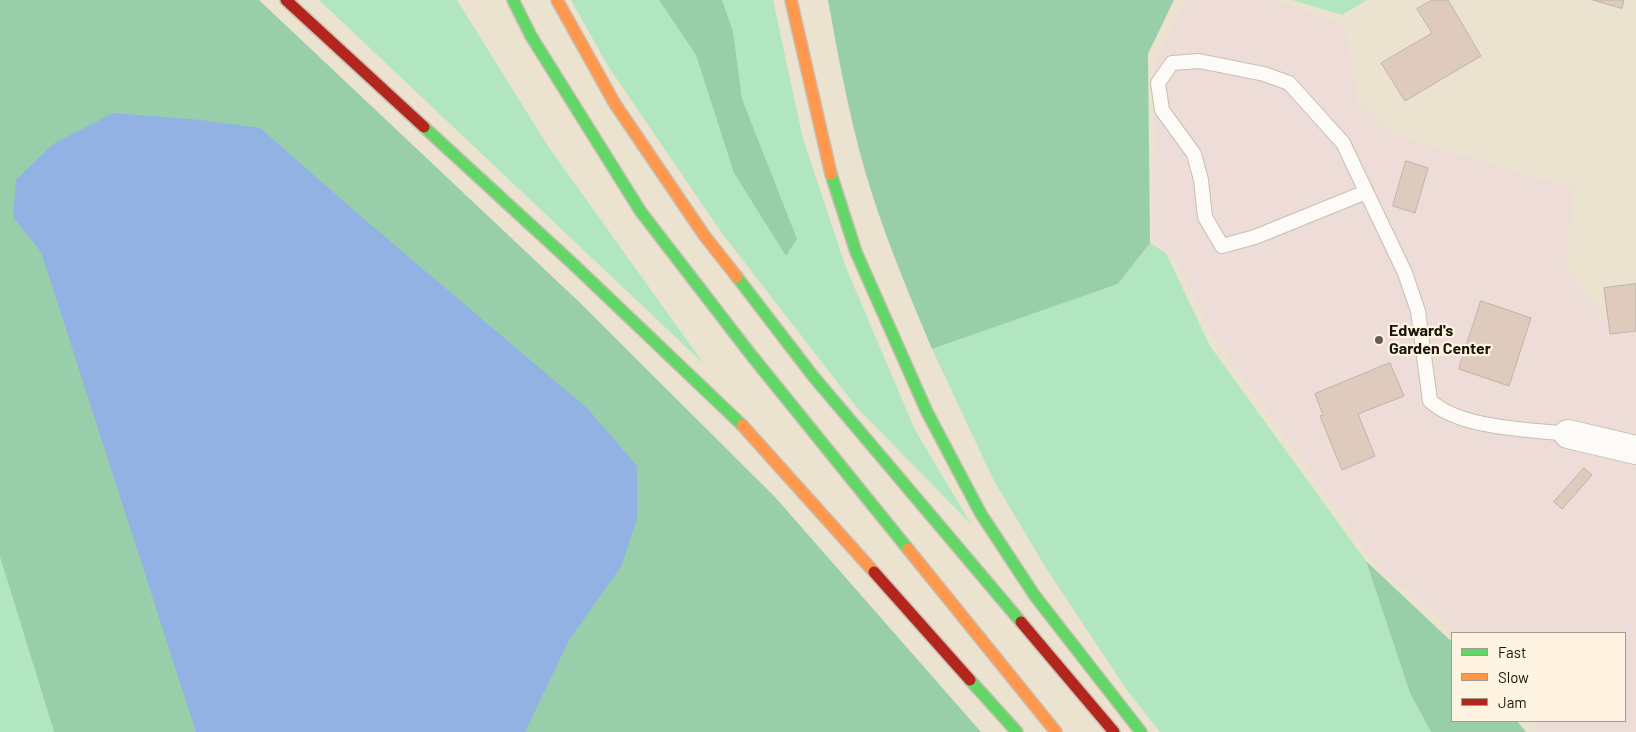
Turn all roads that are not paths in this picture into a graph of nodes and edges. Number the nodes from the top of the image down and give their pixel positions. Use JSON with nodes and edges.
{"nodes":[{"id":1,"x":286,"y":0,"type":"edge"},
{"id":2,"x":513,"y":0,"type":"edge"},
{"id":3,"x":556,"y":0,"type":"edge"},
{"id":4,"x":791,"y":0,"type":"edge"},
{"id":5,"x":1366,"y":192,"type":"junction"},
{"id":6,"x":1568,"y":434,"type":"joint"},
{"id":7,"x":1636,"y":450,"type":"edge"},
{"id":8,"x":1017,"y":732,"type":"edge"},
{"id":9,"x":1056,"y":732,"type":"edge"},
{"id":10,"x":1114,"y":732,"type":"edge"},
{"id":11,"x":1141,"y":732,"type":"edge"}],
"edges":[{"from":1,"to":8,"type":"highway"},
{"from":2,"to":9,"type":"highway"},
{"from":3,"to":10,"type":"highway"},
{"from":4,"to":11,"type":"highway"},
{"from":5,"to":5,"type":"lane"},
{"from":5,"to":6,"type":"lane"},
{"from":6,"to":7,"type":"street"}]}
